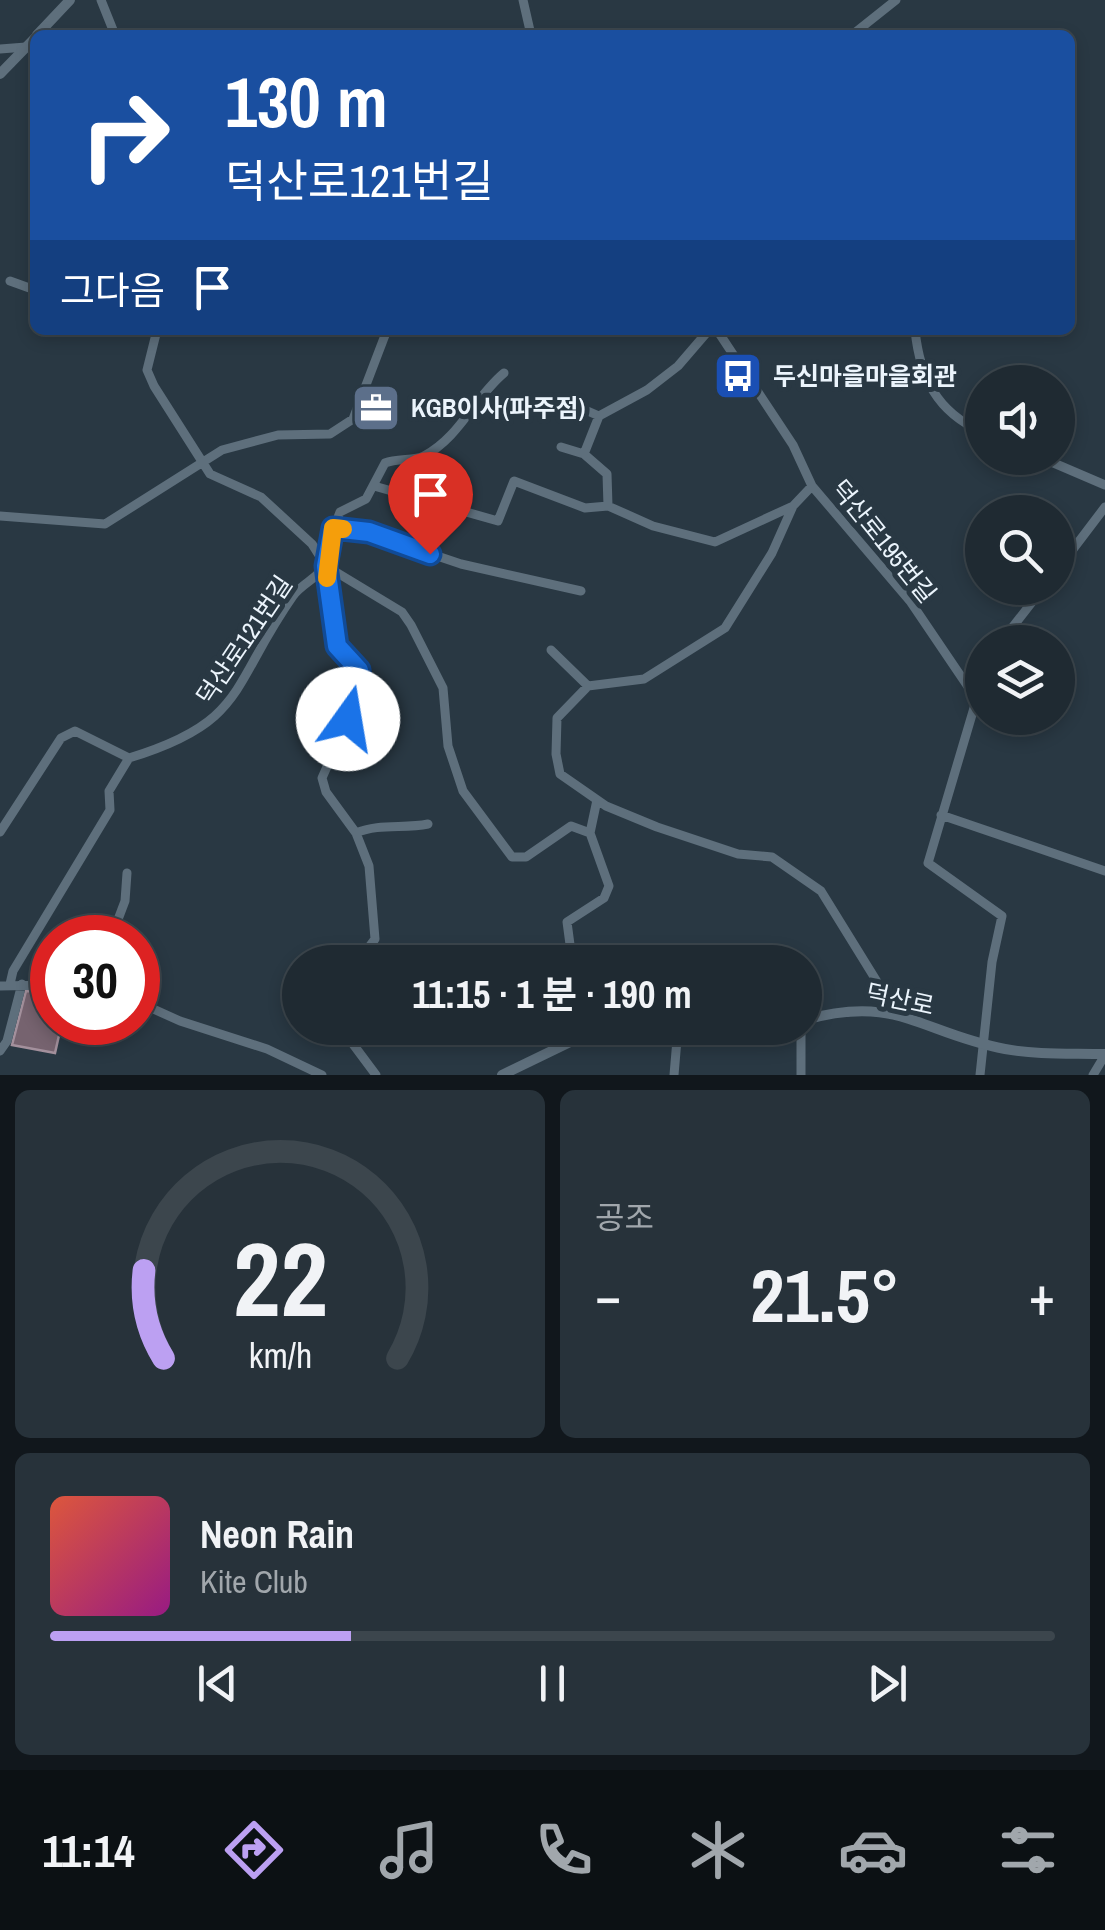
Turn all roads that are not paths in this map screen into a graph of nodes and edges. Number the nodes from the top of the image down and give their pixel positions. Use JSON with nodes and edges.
{"nodes":[{"id":1,"x":70,"y":0,"type":"edge"},
{"id":2,"x":101,"y":0,"type":"edge"},
{"id":3,"x":523,"y":0,"type":"edge"},
{"id":4,"x":896,"y":0,"type":"edge"},
{"id":5,"x":42,"y":30,"type":"edge"},
{"id":6,"x":113,"y":30,"type":"edge"},
{"id":7,"x":530,"y":30,"type":"edge"},
{"id":8,"x":867,"y":30,"type":"edge"},
{"id":9,"x":30,"y":43,"type":"edge"},
{"id":10,"x":26,"y":47,"type":"junction"},
{"id":11,"x":0,"y":49,"type":"edge"},
{"id":12,"x":0,"y":74,"type":"edge"},
{"id":13,"x":10,"y":281,"type":"dead end"},
{"id":14,"x":30,"y":288,"type":"edge"},
{"id":15,"x":156,"y":335,"type":"edge"},
{"id":16,"x":384,"y":335,"type":"edge"},
{"id":17,"x":704,"y":335,"type":"edge"},
{"id":18,"x":721,"y":335,"type":"edge"},
{"id":19,"x":916,"y":335,"type":"edge"},
{"id":20,"x":504,"y":374,"type":"dead end"},
{"id":21,"x":567,"y":402,"type":"dead end"},
{"id":22,"x":600,"y":416,"type":"junction"},
{"id":23,"x":965,"y":424,"type":"edge"},
{"id":24,"x":562,"y":448,"type":"dead end"},
{"id":25,"x":584,"y":454,"type":"junction"},
{"id":26,"x":202,"y":462,"type":"junction"},
{"id":27,"x":510,"y":468,"type":"dead end"},
{"id":28,"x":1075,"y":472,"type":"edge"},
{"id":29,"x":514,"y":481,"type":"junction"},
{"id":30,"x":1105,"y":484,"type":"edge"},
{"id":31,"x":374,"y":486,"type":"junction"},
{"id":32,"x":812,"y":486,"type":"junction"},
{"id":33,"x":608,"y":506,"type":"junction"},
{"id":34,"x":793,"y":506,"type":"junction"},
{"id":35,"x":1105,"y":507,"type":"edge"},
{"id":36,"x":0,"y":516,"type":"edge"},
{"id":37,"x":333,"y":528,"type":"junction"},
{"id":38,"x":1075,"y":547,"type":"edge"},
{"id":39,"x":326,"y":566,"type":"junction"},
{"id":40,"x":581,"y":592,"type":"dead end"},
{"id":41,"x":1030,"y":605,"type":"edge"},
{"id":42,"x":1014,"y":625,"type":"edge"},
{"id":43,"x":550,"y":650,"type":"dead end"},
{"id":44,"x":965,"y":682,"type":"edge"},
{"id":45,"x":588,"y":686,"type":"junction"},
{"id":46,"x":965,"y":733,"type":"edge"},
{"id":47,"x":128,"y":758,"type":"junction"},
{"id":48,"x":597,"y":800,"type":"junction"},
{"id":49,"x":942,"y":815,"type":"junction"},
{"id":50,"x":428,"y":824,"type":"dead end"},
{"id":51,"x":0,"y":832,"type":"edge"},
{"id":52,"x":356,"y":833,"type":"junction"},
{"id":53,"x":590,"y":834,"type":"junction"},
{"id":54,"x":1105,"y":872,"type":"edge"},
{"id":55,"x":128,"y":873,"type":"dead end"},
{"id":56,"x":120,"y":915,"type":"edge"},
{"id":57,"x":370,"y":945,"type":"edge"},
{"id":58,"x":570,"y":945,"type":"edge"},
{"id":59,"x":22,"y":984,"type":"junction"},
{"id":60,"x":30,"y":984,"type":"edge"},
{"id":61,"x":5,"y":985,"type":"edge"},
{"id":62,"x":160,"y":1012,"type":"edge"},
{"id":63,"x":898,"y":1014,"type":"junction"},
{"id":64,"x":822,"y":1015,"type":"edge"},
{"id":65,"x":985,"y":1044,"type":"junction"},
{"id":66,"x":354,"y":1045,"type":"edge"},
{"id":67,"x":564,"y":1045,"type":"edge"},
{"id":68,"x":677,"y":1045,"type":"edge"},
{"id":69,"x":800,"y":1045,"type":"edge"},
{"id":70,"x":0,"y":1050,"type":"edge"},
{"id":71,"x":1105,"y":1055,"type":"edge"},
{"id":72,"x":322,"y":1075,"type":"edge"},
{"id":73,"x":376,"y":1075,"type":"edge"},
{"id":74,"x":502,"y":1075,"type":"edge"},
{"id":75,"x":674,"y":1075,"type":"edge"},
{"id":76,"x":801,"y":1075,"type":"edge"},
{"id":77,"x":980,"y":1075,"type":"edge"},
{"id":78,"x":1093,"y":1075,"type":"edge"}],
"edges":[{"from":1,"to":5,"type":"street"},
{"from":2,"to":6,"type":"street"},
{"from":3,"to":7,"type":"street"},
{"from":4,"to":8,"type":"street"},
{"from":9,"to":10,"type":"street"},
{"from":10,"to":11,"type":"street"},
{"from":10,"to":12,"type":"street"},
{"from":13,"to":14,"type":"street"},
{"from":15,"to":26,"type":"street"},
{"from":16,"to":26,"type":"street"},
{"from":17,"to":22,"type":"street"},
{"from":18,"to":32,"type":"street","name":"덕산로195번길"},
{"from":19,"to":23,"type":"street"},
{"from":20,"to":31,"type":"street"},
{"from":21,"to":22,"type":"street"},
{"from":22,"to":25,"type":"street"},
{"from":24,"to":25,"type":"street"},
{"from":25,"to":33,"type":"street"},
{"from":26,"to":36,"type":"street"},
{"from":26,"to":39,"type":"street"},
{"from":27,"to":29,"type":"street"},
{"from":28,"to":30,"type":"street"},
{"from":29,"to":31,"type":"street"},
{"from":29,"to":33,"type":"street"},
{"from":31,"to":37,"type":"street"},
{"from":32,"to":34,"type":"street"},
{"from":32,"to":44,"type":"street","name":"덕산로195번길"},
{"from":33,"to":34,"type":"street"},
{"from":34,"to":45,"type":"street"},
{"from":35,"to":38,"type":"street"},
{"from":37,"to":39,"type":"street","name":"덕산로121번길"},
{"from":37,"to":40,"type":"street"},
{"from":39,"to":47,"type":"street","name":"덕산로121번길"},
{"from":39,"to":52,"type":"street"},
{"from":39,"to":53,"type":"street"},
{"from":41,"to":42,"type":"street"},
{"from":43,"to":45,"type":"street"},
{"from":45,"to":48,"type":"street"},
{"from":46,"to":49,"type":"street"},
{"from":47,"to":51,"type":"street"},
{"from":47,"to":61,"type":"street"},
{"from":48,"to":53,"type":"street"},
{"from":48,"to":63,"type":"street"},
{"from":49,"to":54,"type":"street"},
{"from":49,"to":65,"type":"street"},
{"from":50,"to":52,"type":"street"},
{"from":52,"to":57,"type":"street"},
{"from":53,"to":58,"type":"street"},
{"from":55,"to":56,"type":"street"},
{"from":59,"to":60,"type":"street"},
{"from":59,"to":61,"type":"street"},
{"from":59,"to":70,"type":"street"},
{"from":62,"to":72,"type":"street"},
{"from":63,"to":64,"type":"street","name":"덕산로"},
{"from":63,"to":65,"type":"street","name":"덕산로"},
{"from":65,"to":71,"type":"street","name":"덕산로"},
{"from":65,"to":77,"type":"street"},
{"from":66,"to":73,"type":"street"},
{"from":67,"to":74,"type":"street"},
{"from":68,"to":75,"type":"street"},
{"from":69,"to":76,"type":"street"},
{"from":71,"to":78,"type":"street","name":"덕산로"}]}
